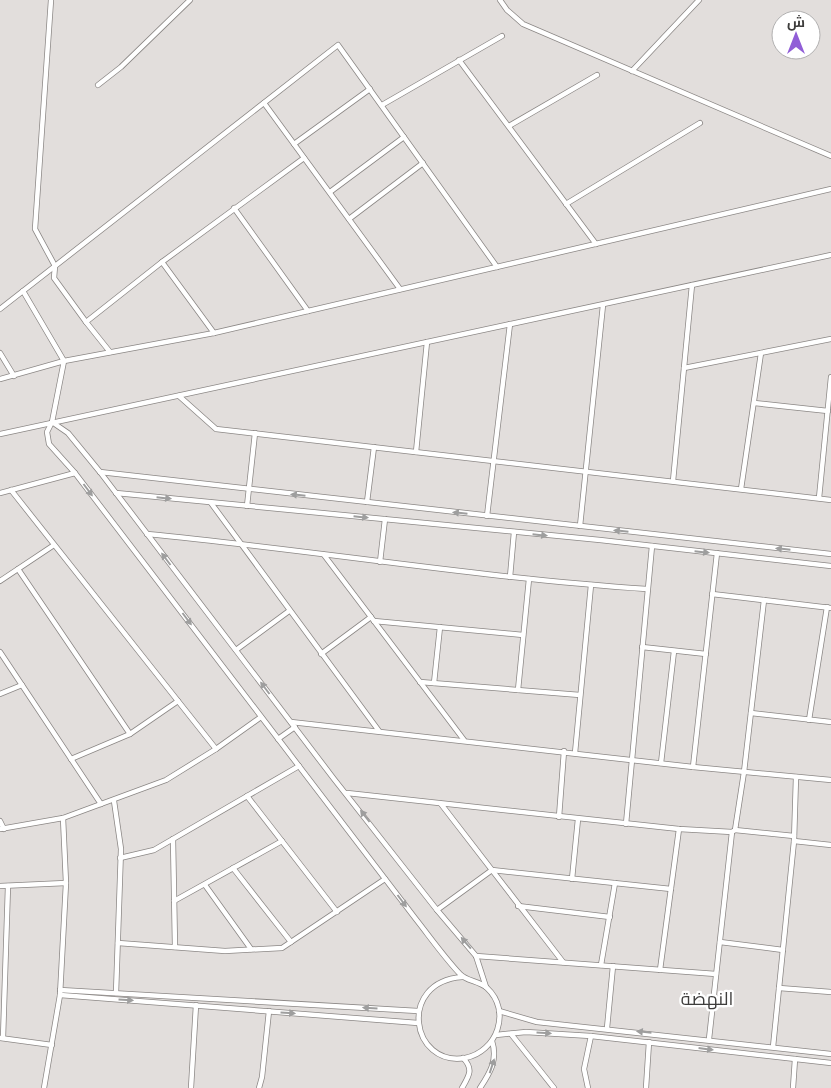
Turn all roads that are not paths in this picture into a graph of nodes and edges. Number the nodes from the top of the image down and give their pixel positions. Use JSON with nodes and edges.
{"nodes":[{"id":1,"x":51,"y":0,"type":"edge"},
{"id":2,"x":190,"y":0,"type":"edge"},
{"id":3,"x":500,"y":0,"type":"edge"},
{"id":4,"x":699,"y":0,"type":"edge"},
{"id":5,"x":502,"y":36,"type":"dead end"},
{"id":6,"x":459,"y":60,"type":"junction"},
{"id":7,"x":632,"y":71,"type":"junction"},
{"id":8,"x":597,"y":75,"type":"dead end"},
{"id":9,"x":98,"y":85,"type":"dead end"},
{"id":10,"x":370,"y":89,"type":"junction"},
{"id":11,"x":264,"y":103,"type":"junction"},
{"id":12,"x":382,"y":106,"type":"junction"},
{"id":13,"x":700,"y":123,"type":"dead end"},
{"id":14,"x":509,"y":126,"type":"junction"},
{"id":15,"x":404,"y":137,"type":"junction"},
{"id":16,"x":294,"y":144,"type":"junction"},
{"id":17,"x":831,"y":156,"type":"edge"},
{"id":18,"x":304,"y":158,"type":"junction"},
{"id":19,"x":423,"y":163,"type":"junction"},
{"id":20,"x":831,"y":189,"type":"edge"},
{"id":21,"x":330,"y":192,"type":"junction"},
{"id":22,"x":566,"y":204,"type":"junction"},
{"id":23,"x":234,"y":208,"type":"junction"},
{"id":24,"x":349,"y":219,"type":"junction"},
{"id":25,"x":596,"y":244,"type":"junction"},
{"id":26,"x":831,"y":255,"type":"edge"},
{"id":27,"x":162,"y":262,"type":"junction"},
{"id":28,"x":55,"y":266,"type":"junction"},
{"id":29,"x":497,"y":267,"type":"junction"},
{"id":30,"x":692,"y":285,"type":"junction"},
{"id":31,"x":400,"y":289,"type":"junction"},
{"id":32,"x":23,"y":291,"type":"junction"},
{"id":33,"x":603,"y":304,"type":"junction"},
{"id":34,"x":0,"y":309,"type":"edge"},
{"id":35,"x":308,"y":311,"type":"junction"},
{"id":36,"x":86,"y":322,"type":"junction"},
{"id":37,"x":510,"y":324,"type":"junction"},
{"id":38,"x":214,"y":333,"type":"junction"},
{"id":39,"x":831,"y":339,"type":"edge"},
{"id":40,"x":427,"y":342,"type":"junction"},
{"id":41,"x":110,"y":352,"type":"junction"},
{"id":42,"x":0,"y":353,"type":"edge"},
{"id":43,"x":761,"y":353,"type":"junction"},
{"id":44,"x":64,"y":361,"type":"junction"},
{"id":45,"x":684,"y":368,"type":"junction"},
{"id":46,"x":14,"y":376,"type":"junction"},
{"id":47,"x":831,"y":377,"type":"edge"},
{"id":48,"x":0,"y":379,"type":"edge"},
{"id":49,"x":179,"y":396,"type":"junction"},
{"id":50,"x":754,"y":403,"type":"junction"},
{"id":51,"x":828,"y":411,"type":"junction"},
{"id":52,"x":52,"y":422,"type":"junction"},
{"id":53,"x":254,"y":433,"type":"junction"},
{"id":54,"x":0,"y":434,"type":"edge"},
{"id":55,"x":374,"y":447,"type":"junction"},
{"id":56,"x":416,"y":452,"type":"junction"},
{"id":57,"x":494,"y":461,"type":"junction"},
{"id":58,"x":586,"y":471,"type":"junction"},
{"id":59,"x":100,"y":472,"type":"junction"},
{"id":60,"x":75,"y":473,"type":"junction"},
{"id":61,"x":673,"y":481,"type":"junction"},
{"id":62,"x":248,"y":489,"type":"junction"},
{"id":63,"x":741,"y":489,"type":"junction"},
{"id":64,"x":11,"y":490,"type":"junction"},
{"id":65,"x":0,"y":493,"type":"edge"},
{"id":66,"x":116,"y":493,"type":"junction"},
{"id":67,"x":819,"y":498,"type":"junction"},
{"id":68,"x":831,"y":500,"type":"edge"},
{"id":69,"x":211,"y":502,"type":"junction"},
{"id":70,"x":367,"y":502,"type":"junction"},
{"id":71,"x":247,"y":506,"type":"junction"},
{"id":72,"x":487,"y":516,"type":"junction"},
{"id":73,"x":384,"y":519,"type":"junction"},
{"id":74,"x":580,"y":526,"type":"junction"},
{"id":75,"x":514,"y":532,"type":"junction"},
{"id":76,"x":147,"y":534,"type":"junction"},
{"id":77,"x":238,"y":543,"type":"junction"},
{"id":78,"x":54,"y":545,"type":"junction"},
{"id":79,"x":652,"y":546,"type":"junction"},
{"id":80,"x":716,"y":554,"type":"junction"},
{"id":81,"x":831,"y":554,"type":"edge"},
{"id":82,"x":324,"y":555,"type":"junction"},
{"id":83,"x":380,"y":562,"type":"junction"},
{"id":84,"x":831,"y":566,"type":"edge"},
{"id":85,"x":18,"y":569,"type":"junction"},
{"id":86,"x":510,"y":577,"type":"junction"},
{"id":87,"x":529,"y":579,"type":"junction"},
{"id":88,"x":0,"y":581,"type":"edge"},
{"id":89,"x":591,"y":585,"type":"junction"},
{"id":90,"x":647,"y":589,"type":"junction"},
{"id":91,"x":712,"y":594,"type":"junction"},
{"id":92,"x":764,"y":600,"type":"junction"},
{"id":93,"x":829,"y":607,"type":"edge"},
{"id":94,"x":289,"y":611,"type":"junction"},
{"id":95,"x":372,"y":619,"type":"junction"},
{"id":96,"x":440,"y":627,"type":"junction"},
{"id":97,"x":522,"y":634,"type":"junction"},
{"id":98,"x":642,"y":647,"type":"junction"},
{"id":99,"x":236,"y":650,"type":"junction"},
{"id":100,"x":674,"y":651,"type":"junction"},
{"id":101,"x":0,"y":652,"type":"edge"},
{"id":102,"x":321,"y":654,"type":"junction"},
{"id":103,"x":706,"y":654,"type":"junction"},
{"id":104,"x":420,"y":682,"type":"junction"},
{"id":105,"x":434,"y":683,"type":"junction"},
{"id":106,"x":22,"y":685,"type":"junction"},
{"id":107,"x":518,"y":690,"type":"junction"},
{"id":108,"x":0,"y":694,"type":"edge"},
{"id":109,"x":580,"y":695,"type":"junction"},
{"id":110,"x":178,"y":701,"type":"junction"},
{"id":111,"x":751,"y":713,"type":"junction"},
{"id":112,"x":261,"y":717,"type":"junction"},
{"id":113,"x":809,"y":720,"type":"junction"},
{"id":114,"x":290,"y":722,"type":"junction"},
{"id":115,"x":831,"y":722,"type":"edge"},
{"id":116,"x":295,"y":727,"type":"junction"},
{"id":117,"x":379,"y":731,"type":"junction"},
{"id":118,"x":130,"y":734,"type":"junction"},
{"id":119,"x":278,"y":739,"type":"junction"},
{"id":120,"x":464,"y":740,"type":"junction"},
{"id":121,"x":216,"y":749,"type":"junction"},
{"id":122,"x":564,"y":751,"type":"junction"},
{"id":123,"x":575,"y":753,"type":"junction"},
{"id":124,"x":71,"y":759,"type":"junction"},
{"id":125,"x":631,"y":759,"type":"junction"},
{"id":126,"x":661,"y":763,"type":"junction"},
{"id":127,"x":298,"y":766,"type":"junction"},
{"id":128,"x":693,"y":767,"type":"junction"},
{"id":129,"x":744,"y":772,"type":"junction"},
{"id":130,"x":831,"y":774,"type":"edge"},
{"id":131,"x":796,"y":777,"type":"junction"},
{"id":132,"x":831,"y":780,"type":"edge"},
{"id":133,"x":348,"y":793,"type":"junction"},
{"id":134,"x":247,"y":796,"type":"junction"},
{"id":135,"x":114,"y":801,"type":"junction"},
{"id":136,"x":101,"y":804,"type":"junction"},
{"id":137,"x":441,"y":804,"type":"junction"},
{"id":138,"x":560,"y":817,"type":"junction"},
{"id":139,"x":63,"y":818,"type":"junction"},
{"id":140,"x":578,"y":819,"type":"junction"},
{"id":141,"x":0,"y":821,"type":"edge"},
{"id":142,"x":626,"y":824,"type":"junction"},
{"id":143,"x":2,"y":829,"type":"edge"},
{"id":144,"x":679,"y":829,"type":"junction"},
{"id":145,"x":733,"y":831,"type":"junction"},
{"id":146,"x":794,"y":838,"type":"junction"},
{"id":147,"x":173,"y":839,"type":"junction"},
{"id":148,"x":282,"y":841,"type":"junction"},
{"id":149,"x":831,"y":845,"type":"edge"},
{"id":150,"x":120,"y":858,"type":"junction"},
{"id":151,"x":233,"y":868,"type":"junction"},
{"id":152,"x":492,"y":870,"type":"junction"},
{"id":153,"x":385,"y":879,"type":"junction"},
{"id":154,"x":572,"y":879,"type":"junction"},
{"id":155,"x":66,"y":883,"type":"junction"},
{"id":156,"x":615,"y":883,"type":"junction"},
{"id":157,"x":205,"y":885,"type":"junction"},
{"id":158,"x":0,"y":886,"type":"edge"},
{"id":159,"x":8,"y":886,"type":"junction"},
{"id":160,"x":671,"y":889,"type":"junction"},
{"id":161,"x":174,"y":901,"type":"junction"},
{"id":162,"x":518,"y":906,"type":"junction"},
{"id":163,"x":437,"y":910,"type":"junction"},
{"id":164,"x":337,"y":912,"type":"junction"},
{"id":165,"x":610,"y":917,"type":"junction"},
{"id":166,"x":291,"y":942,"type":"junction"},
{"id":167,"x":720,"y":942,"type":"junction"},
{"id":168,"x":118,"y":943,"type":"junction"},
{"id":169,"x":175,"y":947,"type":"junction"},
{"id":170,"x":251,"y":949,"type":"junction"},
{"id":171,"x":783,"y":950,"type":"junction"},
{"id":172,"x":476,"y":956,"type":"junction"},
{"id":173,"x":563,"y":962,"type":"junction"},
{"id":174,"x":601,"y":965,"type":"junction"},
{"id":175,"x":613,"y":966,"type":"junction"},
{"id":176,"x":660,"y":970,"type":"junction"},
{"id":177,"x":716,"y":974,"type":"junction"},
{"id":178,"x":462,"y":977,"type":"junction"},
{"id":179,"x":486,"y":987,"type":"junction"},
{"id":180,"x":779,"y":988,"type":"junction"},
{"id":181,"x":60,"y":992,"type":"junction"},
{"id":182,"x":831,"y":992,"type":"edge"},
{"id":183,"x":116,"y":993,"type":"junction"},
{"id":184,"x":196,"y":998,"type":"junction"},
{"id":185,"x":196,"y":1006,"type":"junction"},
{"id":186,"x":269,"y":1011,"type":"junction"},
{"id":187,"x":418,"y":1011,"type":"junction"},
{"id":188,"x":499,"y":1011,"type":"junction"},
{"id":189,"x":418,"y":1023,"type":"junction"},
{"id":190,"x":607,"y":1028,"type":"junction"},
{"id":191,"x":511,"y":1034,"type":"junction"},
{"id":192,"x":496,"y":1035,"type":"junction"},
{"id":193,"x":591,"y":1036,"type":"junction"},
{"id":194,"x":2,"y":1038,"type":"edge"},
{"id":195,"x":709,"y":1040,"type":"junction"},
{"id":196,"x":492,"y":1041,"type":"junction"},
{"id":197,"x":649,"y":1042,"type":"junction"},
{"id":198,"x":52,"y":1045,"type":"junction"},
{"id":199,"x":773,"y":1047,"type":"junction"},
{"id":200,"x":831,"y":1054,"type":"edge"},
{"id":201,"x":463,"y":1058,"type":"junction"},
{"id":202,"x":795,"y":1059,"type":"junction"},
{"id":203,"x":831,"y":1063,"type":"edge"},
{"id":204,"x":44,"y":1088,"type":"edge"},
{"id":205,"x":191,"y":1088,"type":"edge"},
{"id":206,"x":259,"y":1088,"type":"edge"},
{"id":207,"x":462,"y":1088,"type":"edge"},
{"id":208,"x":480,"y":1088,"type":"edge"},
{"id":209,"x":554,"y":1088,"type":"edge"},
{"id":210,"x":588,"y":1088,"type":"edge"},
{"id":211,"x":646,"y":1088,"type":"edge"},
{"id":212,"x":793,"y":1088,"type":"edge"}],
"edges":[{"from":1,"to":28,"type":"street"},
{"from":2,"to":9,"type":"street"},
{"from":3,"to":7,"type":"street"},
{"from":4,"to":7,"type":"street"},
{"from":5,"to":6,"type":"street"},
{"from":6,"to":12,"type":"street"},
{"from":6,"to":14,"type":"street"},
{"from":7,"to":17,"type":"street"},
{"from":8,"to":14,"type":"street"},
{"from":10,"to":11,"type":"street"},
{"from":10,"to":12,"type":"street"},
{"from":10,"to":16,"type":"street"},
{"from":11,"to":16,"type":"street"},
{"from":11,"to":28,"type":"street"},
{"from":12,"to":15,"type":"street"},
{"from":13,"to":22,"type":"street"},
{"from":14,"to":22,"type":"street"},
{"from":15,"to":19,"type":"street"},
{"from":15,"to":21,"type":"street"},
{"from":16,"to":18,"type":"street"},
{"from":18,"to":21,"type":"street"},
{"from":18,"to":23,"type":"street"},
{"from":19,"to":24,"type":"street"},
{"from":19,"to":29,"type":"street"},
{"from":20,"to":25,"type":"street"},
{"from":21,"to":24,"type":"street"},
{"from":22,"to":25,"type":"street"},
{"from":23,"to":27,"type":"street"},
{"from":23,"to":35,"type":"street"},
{"from":24,"to":31,"type":"street"},
{"from":25,"to":29,"type":"street"},
{"from":26,"to":30,"type":"street"},
{"from":27,"to":36,"type":"street"},
{"from":27,"to":38,"type":"street"},
{"from":28,"to":32,"type":"street"},
{"from":28,"to":36,"type":"street"},
{"from":29,"to":31,"type":"street"},
{"from":30,"to":33,"type":"street"},
{"from":30,"to":45,"type":"street"},
{"from":31,"to":35,"type":"street"},
{"from":32,"to":34,"type":"street"},
{"from":32,"to":44,"type":"street"},
{"from":33,"to":37,"type":"street"},
{"from":33,"to":58,"type":"street"},
{"from":35,"to":38,"type":"street"},
{"from":36,"to":41,"type":"street"},
{"from":37,"to":40,"type":"street"},
{"from":37,"to":57,"type":"street"},
{"from":38,"to":41,"type":"street"},
{"from":39,"to":43,"type":"street"},
{"from":40,"to":49,"type":"street"},
{"from":40,"to":56,"type":"street"},
{"from":41,"to":44,"type":"street"},
{"from":42,"to":46,"type":"street"},
{"from":43,"to":45,"type":"street"},
{"from":43,"to":50,"type":"street"},
{"from":44,"to":46,"type":"street"},
{"from":44,"to":52,"type":"street"},
{"from":45,"to":61,"type":"street"},
{"from":46,"to":48,"type":"street"},
{"from":47,"to":51,"type":"street"},
{"from":49,"to":52,"type":"street"},
{"from":49,"to":53,"type":"street"},
{"from":50,"to":51,"type":"street"},
{"from":50,"to":63,"type":"street"},
{"from":51,"to":67,"type":"street"},
{"from":52,"to":54,"type":"street"},
{"from":52,"to":59,"type":"street"},
{"from":52,"to":60,"type":"street"},
{"from":53,"to":55,"type":"street"},
{"from":53,"to":62,"type":"street"},
{"from":55,"to":56,"type":"street"},
{"from":55,"to":70,"type":"street"},
{"from":56,"to":57,"type":"street"},
{"from":57,"to":58,"type":"street"},
{"from":57,"to":72,"type":"street"},
{"from":58,"to":61,"type":"street"},
{"from":58,"to":74,"type":"street"},
{"from":59,"to":62,"type":"street"},
{"from":59,"to":66,"type":"street"},
{"from":60,"to":64,"type":"street"},
{"from":60,"to":112,"type":"street","one_way":true},
{"from":61,"to":63,"type":"street"},
{"from":70,"to":62,"type":"street","one_way":true},
{"from":62,"to":71,"type":"street"},
{"from":63,"to":67,"type":"street"},
{"from":64,"to":65,"type":"street"},
{"from":64,"to":78,"type":"street"},
{"from":66,"to":69,"type":"street","one_way":true},
{"from":66,"to":76,"type":"street"},
{"from":67,"to":68,"type":"street"},
{"from":69,"to":71,"type":"street"},
{"from":69,"to":77,"type":"street"},
{"from":72,"to":70,"type":"street","one_way":true},
{"from":71,"to":73,"type":"street","one_way":true},
{"from":72,"to":74,"type":"street"},
{"from":73,"to":75,"type":"street"},
{"from":73,"to":83,"type":"street"},
{"from":81,"to":74,"type":"street","one_way":true},
{"from":75,"to":79,"type":"street","one_way":true},
{"from":75,"to":86,"type":"street"},
{"from":76,"to":77,"type":"street"},
{"from":99,"to":76,"type":"street","one_way":true},
{"from":77,"to":82,"type":"street"},
{"from":77,"to":94,"type":"street"},
{"from":78,"to":85,"type":"street"},
{"from":78,"to":110,"type":"street"},
{"from":79,"to":80,"type":"street","one_way":true},
{"from":79,"to":90,"type":"street"},
{"from":80,"to":84,"type":"street"},
{"from":80,"to":91,"type":"street"},
{"from":82,"to":83,"type":"street"},
{"from":82,"to":95,"type":"street"},
{"from":83,"to":86,"type":"street"},
{"from":85,"to":88,"type":"street"},
{"from":85,"to":118,"type":"street"},
{"from":86,"to":87,"type":"street"},
{"from":87,"to":89,"type":"street"},
{"from":87,"to":97,"type":"street"},
{"from":89,"to":90,"type":"street"},
{"from":89,"to":109,"type":"street"},
{"from":90,"to":98,"type":"street"},
{"from":91,"to":92,"type":"street"},
{"from":91,"to":103,"type":"street"},
{"from":92,"to":93,"type":"street"},
{"from":92,"to":111,"type":"street"},
{"from":93,"to":113,"type":"street"},
{"from":94,"to":99,"type":"street"},
{"from":94,"to":102,"type":"street"},
{"from":95,"to":96,"type":"street"},
{"from":95,"to":102,"type":"street"},
{"from":95,"to":104,"type":"street"},
{"from":96,"to":97,"type":"street"},
{"from":96,"to":105,"type":"street"},
{"from":97,"to":107,"type":"street"},
{"from":98,"to":100,"type":"street"},
{"from":98,"to":125,"type":"street"},
{"from":114,"to":99,"type":"street","one_way":true},
{"from":100,"to":103,"type":"street"},
{"from":100,"to":126,"type":"street"},
{"from":101,"to":106,"type":"street"},
{"from":102,"to":117,"type":"street"},
{"from":103,"to":128,"type":"street"},
{"from":104,"to":105,"type":"street"},
{"from":104,"to":120,"type":"street"},
{"from":105,"to":107,"type":"street"},
{"from":106,"to":108,"type":"street"},
{"from":106,"to":124,"type":"street"},
{"from":107,"to":109,"type":"street"},
{"from":109,"to":123,"type":"street"},
{"from":110,"to":118,"type":"street"},
{"from":110,"to":121,"type":"street"},
{"from":111,"to":113,"type":"street"},
{"from":111,"to":129,"type":"street"},
{"from":112,"to":119,"type":"street"},
{"from":112,"to":121,"type":"street"},
{"from":113,"to":115,"type":"street"},
{"from":114,"to":116,"type":"street"},
{"from":114,"to":117,"type":"street"},
{"from":116,"to":119,"type":"street"},
{"from":116,"to":133,"type":"street"},
{"from":117,"to":120,"type":"street"},
{"from":118,"to":124,"type":"street"},
{"from":119,"to":127,"type":"street"},
{"from":120,"to":122,"type":"street"},
{"from":121,"to":135,"type":"street"},
{"from":122,"to":123,"type":"street"},
{"from":122,"to":138,"type":"street"},
{"from":123,"to":125,"type":"street"},
{"from":124,"to":136,"type":"street"},
{"from":125,"to":126,"type":"street"},
{"from":125,"to":142,"type":"street"},
{"from":126,"to":128,"type":"street"},
{"from":127,"to":134,"type":"street"},
{"from":127,"to":153,"type":"street"},
{"from":128,"to":129,"type":"street"},
{"from":129,"to":131,"type":"street"},
{"from":129,"to":145,"type":"street"},
{"from":130,"to":132,"type":"street"},
{"from":131,"to":132,"type":"street"},
{"from":131,"to":146,"type":"street"},
{"from":133,"to":137,"type":"street"},
{"from":163,"to":133,"type":"street","one_way":true},
{"from":134,"to":147,"type":"street"},
{"from":134,"to":148,"type":"street"},
{"from":135,"to":136,"type":"street"},
{"from":135,"to":150,"type":"street"},
{"from":136,"to":139,"type":"street"},
{"from":137,"to":138,"type":"street"},
{"from":137,"to":152,"type":"street"},
{"from":138,"to":140,"type":"street"},
{"from":139,"to":143,"type":"street"},
{"from":139,"to":155,"type":"street"},
{"from":140,"to":142,"type":"street"},
{"from":140,"to":154,"type":"street"},
{"from":141,"to":143,"type":"street"},
{"from":142,"to":144,"type":"street"},
{"from":144,"to":145,"type":"street"},
{"from":144,"to":160,"type":"street"},
{"from":145,"to":146,"type":"street"},
{"from":145,"to":167,"type":"street"},
{"from":146,"to":149,"type":"street"},
{"from":146,"to":171,"type":"street"},
{"from":147,"to":150,"type":"street"},
{"from":147,"to":161,"type":"street"},
{"from":148,"to":151,"type":"street"},
{"from":148,"to":164,"type":"street"},
{"from":150,"to":168,"type":"street"},
{"from":151,"to":157,"type":"street"},
{"from":151,"to":166,"type":"street"},
{"from":152,"to":154,"type":"street"},
{"from":152,"to":162,"type":"street"},
{"from":152,"to":163,"type":"street"},
{"from":153,"to":164,"type":"street"},
{"from":153,"to":178,"type":"street","one_way":true},
{"from":154,"to":156,"type":"street"},
{"from":155,"to":159,"type":"street"},
{"from":155,"to":181,"type":"street"},
{"from":156,"to":160,"type":"street"},
{"from":156,"to":165,"type":"street"},
{"from":157,"to":161,"type":"street"},
{"from":157,"to":170,"type":"street"},
{"from":158,"to":159,"type":"street"},
{"from":159,"to":194,"type":"street"},
{"from":160,"to":176,"type":"street"},
{"from":161,"to":169,"type":"street"},
{"from":162,"to":165,"type":"street"},
{"from":162,"to":173,"type":"street"},
{"from":172,"to":163,"type":"street","one_way":true},
{"from":164,"to":166,"type":"street"},
{"from":165,"to":174,"type":"street"},
{"from":166,"to":170,"type":"street"},
{"from":167,"to":171,"type":"street"},
{"from":167,"to":177,"type":"street"},
{"from":168,"to":169,"type":"street"},
{"from":168,"to":183,"type":"street"},
{"from":169,"to":170,"type":"street"},
{"from":171,"to":180,"type":"street"},
{"from":172,"to":173,"type":"street"},
{"from":172,"to":179,"type":"street"},
{"from":173,"to":174,"type":"street"},
{"from":174,"to":175,"type":"street"},
{"from":175,"to":176,"type":"street"},
{"from":175,"to":190,"type":"street"},
{"from":176,"to":177,"type":"street"},
{"from":177,"to":195,"type":"street"},
{"from":178,"to":179,"type":"street"},
{"from":178,"to":187,"type":"street"},
{"from":179,"to":188,"type":"street"},
{"from":180,"to":182,"type":"street"},
{"from":180,"to":199,"type":"street"},
{"from":181,"to":183,"type":"street"},
{"from":181,"to":185,"type":"street","one_way":true},
{"from":181,"to":198,"type":"street"},
{"from":183,"to":184,"type":"street"},
{"from":184,"to":185,"type":"street"},
{"from":187,"to":184,"type":"street","one_way":true},
{"from":185,"to":186,"type":"street"},
{"from":185,"to":205,"type":"street"},
{"from":186,"to":189,"type":"street","one_way":true},
{"from":186,"to":206,"type":"street"},
{"from":187,"to":189,"type":"street"},
{"from":188,"to":190,"type":"street"},
{"from":188,"to":192,"type":"street"},
{"from":189,"to":201,"type":"street"},
{"from":195,"to":190,"type":"street","one_way":true},
{"from":191,"to":192,"type":"street"},
{"from":191,"to":193,"type":"street","one_way":true},
{"from":191,"to":209,"type":"street"},
{"from":192,"to":196,"type":"street"},
{"from":193,"to":197,"type":"street"},
{"from":193,"to":210,"type":"street"},
{"from":194,"to":198,"type":"street"},
{"from":195,"to":199,"type":"street"},
{"from":196,"to":201,"type":"street"},
{"from":208,"to":196,"type":"street","one_way":true},
{"from":197,"to":202,"type":"street","one_way":true},
{"from":197,"to":211,"type":"street"},
{"from":198,"to":204,"type":"street"},
{"from":199,"to":200,"type":"street"},
{"from":201,"to":207,"type":"street"},
{"from":202,"to":203,"type":"street"},
{"from":202,"to":212,"type":"street"}]}
